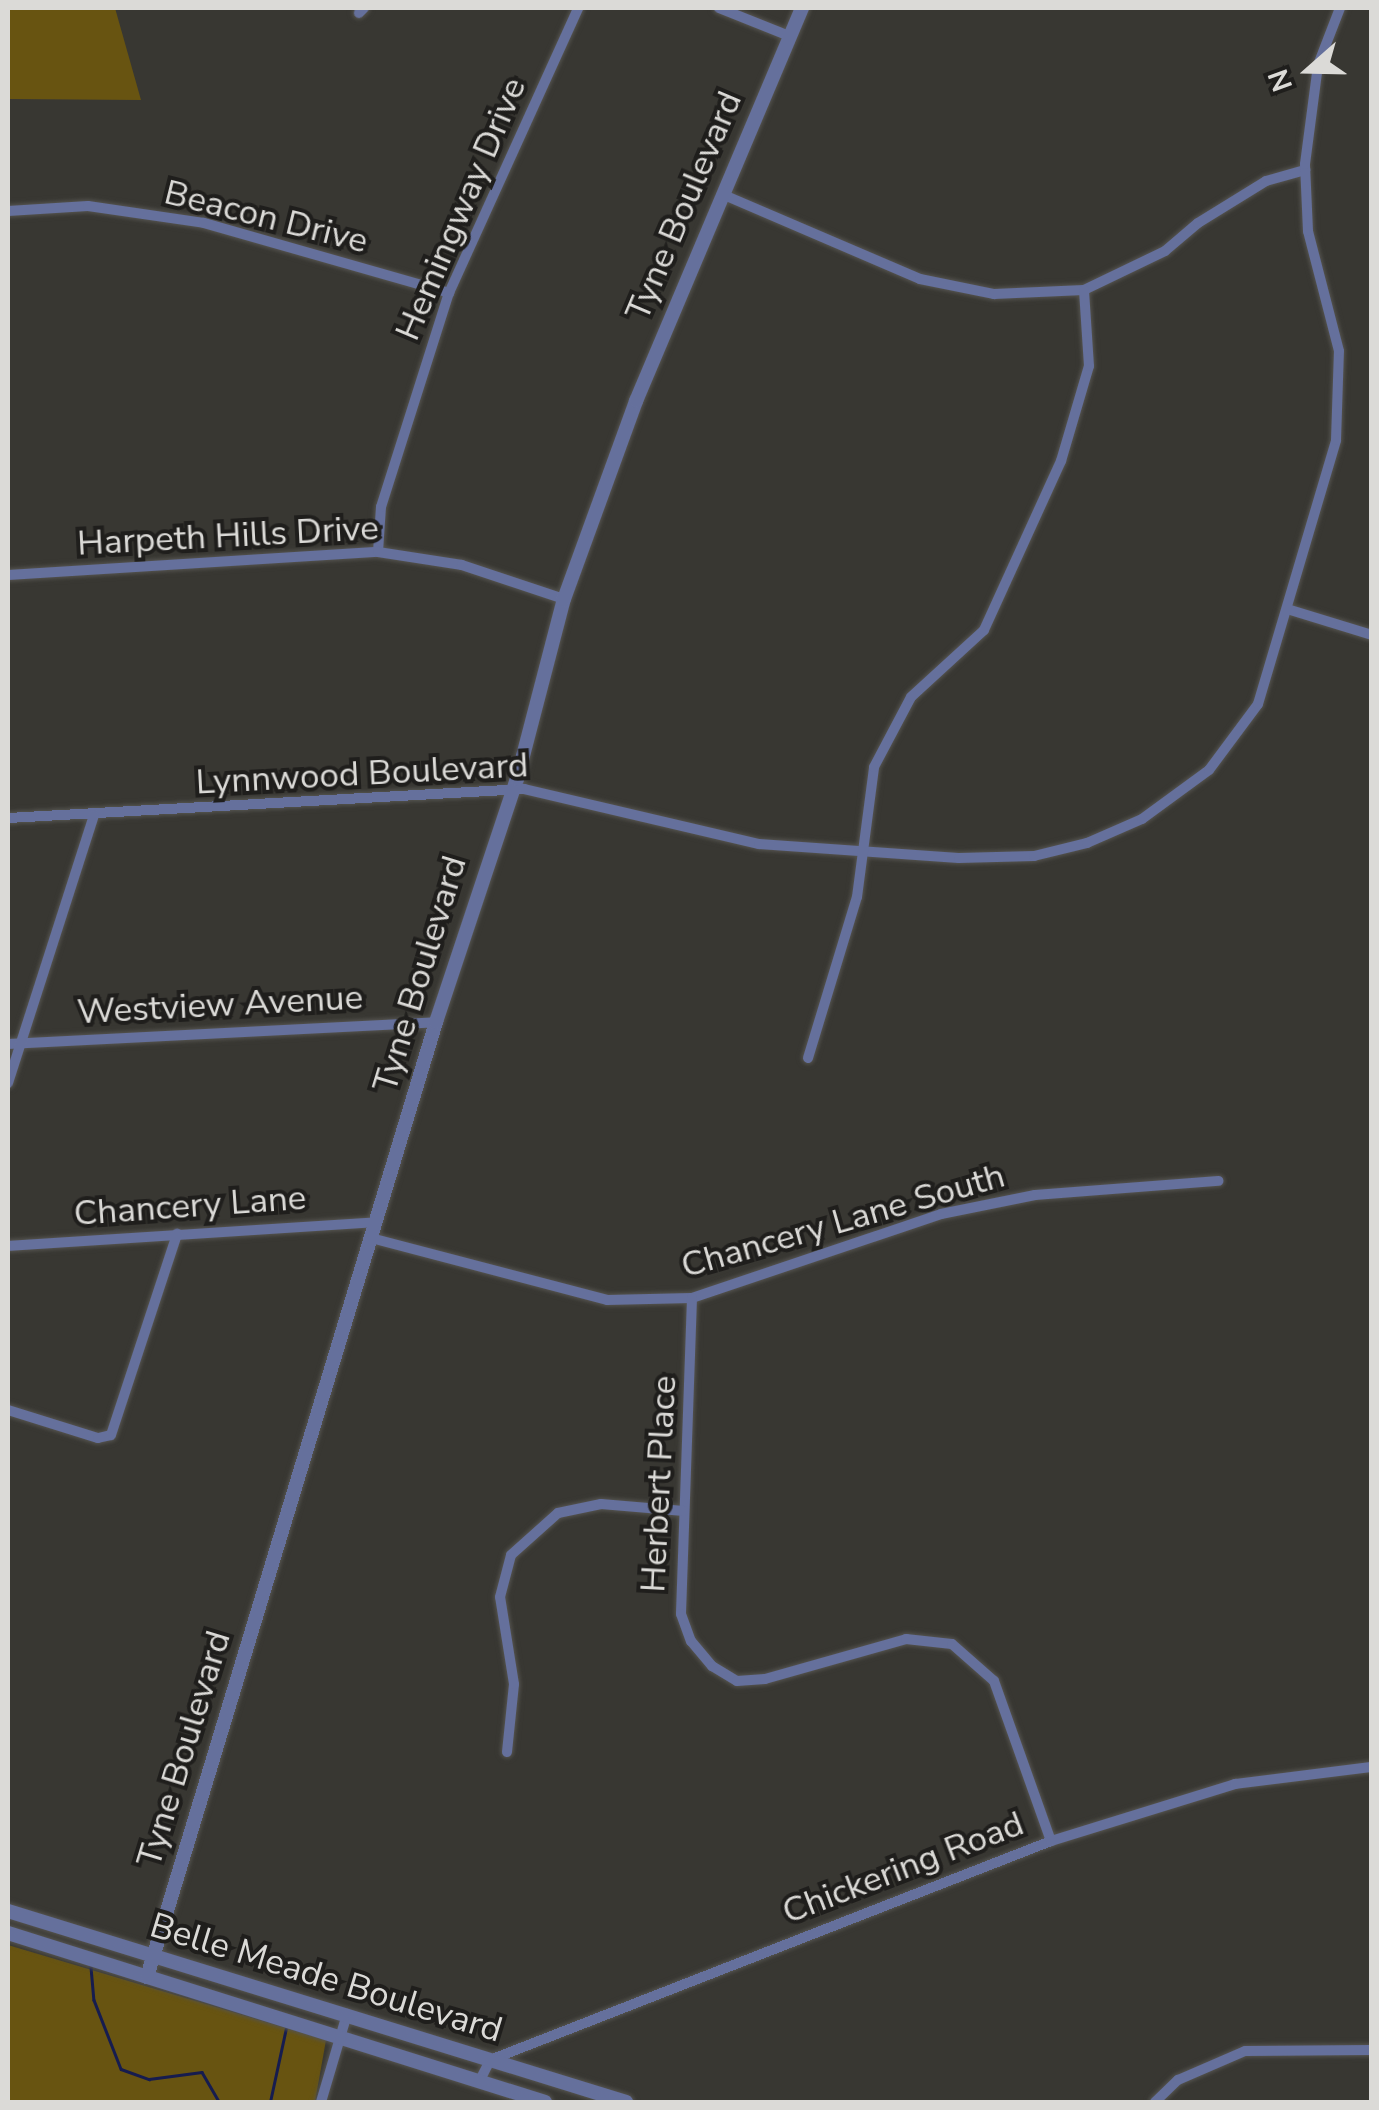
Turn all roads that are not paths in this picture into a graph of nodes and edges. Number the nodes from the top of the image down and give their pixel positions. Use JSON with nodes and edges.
{"nodes":[{"id":1,"x":578,"y":8,"type":"edge"},
{"id":2,"x":719,"y":8,"type":"edge"},
{"id":3,"x":802,"y":8,"type":"edge"},
{"id":4,"x":1340,"y":8,"type":"edge"},
{"id":5,"x":789,"y":36,"type":"junction"},
{"id":6,"x":1305,"y":170,"type":"junction"},
{"id":7,"x":724,"y":195,"type":"junction"},
{"id":8,"x":8,"y":211,"type":"edge"},
{"id":9,"x":1084,"y":290,"type":"junction"},
{"id":10,"x":448,"y":293,"type":"junction"},
{"id":11,"x":378,"y":552,"type":"junction"},
{"id":12,"x":8,"y":574,"type":"edge"},
{"id":13,"x":564,"y":598,"type":"junction"},
{"id":14,"x":1287,"y":609,"type":"junction"},
{"id":15,"x":1372,"y":635,"type":"edge"},
{"id":16,"x":508,"y":792,"type":"junction"},
{"id":17,"x":94,"y":815,"type":"junction"},
{"id":18,"x":8,"y":818,"type":"edge"},
{"id":19,"x":862,"y":853,"type":"junction"},
{"id":20,"x":436,"y":1022,"type":"junction"},
{"id":21,"x":14,"y":1044,"type":"edge"},
{"id":22,"x":808,"y":1058,"type":"dead end"},
{"id":23,"x":8,"y":1084,"type":"edge"},
{"id":24,"x":1218,"y":1181,"type":"dead end"},
{"id":25,"x":376,"y":1222,"type":"junction"},
{"id":26,"x":177,"y":1234,"type":"junction"},
{"id":27,"x":371,"y":1238,"type":"junction"},
{"id":28,"x":8,"y":1246,"type":"edge"},
{"id":29,"x":692,"y":1298,"type":"junction"},
{"id":30,"x":8,"y":1410,"type":"edge"},
{"id":31,"x":684,"y":1511,"type":"junction"},
{"id":32,"x":507,"y":1752,"type":"dead end"},
{"id":33,"x":1372,"y":1767,"type":"edge"},
{"id":34,"x":1051,"y":1842,"type":"junction"},
{"id":35,"x":8,"y":1912,"type":"edge"},
{"id":36,"x":8,"y":1933,"type":"edge"},
{"id":37,"x":152,"y":1955,"type":"junction"},
{"id":38,"x":147,"y":1977,"type":"junction"},
{"id":39,"x":347,"y":2014,"type":"junction"},
{"id":40,"x":340,"y":2038,"type":"junction"},
{"id":41,"x":1372,"y":2050,"type":"edge"},
{"id":42,"x":490,"y":2060,"type":"junction"},
{"id":43,"x":480,"y":2082,"type":"junction"},
{"id":44,"x":320,"y":2102,"type":"edge"},
{"id":45,"x":544,"y":2102,"type":"edge"},
{"id":46,"x":626,"y":2102,"type":"edge"},
{"id":47,"x":1156,"y":2102,"type":"edge"}],
"edges":[{"from":1,"to":10,"type":"street","name":"Hemingway Drive"},
{"from":2,"to":5,"type":"street"},
{"from":3,"to":5,"type":"street","name":"Tyne Boulevard"},
{"from":4,"to":6,"type":"street","name":"Lynnwood Boulevard"},
{"from":5,"to":7,"type":"street","name":"Tyne Boulevard"},
{"from":6,"to":9,"type":"street"},
{"from":6,"to":14,"type":"street","name":"Lynnwood Boulevard"},
{"from":7,"to":9,"type":"street"},
{"from":7,"to":13,"type":"street","name":"Tyne Boulevard"},
{"from":8,"to":10,"type":"street","name":"Beacon Drive"},
{"from":9,"to":19,"type":"street"},
{"from":10,"to":11,"type":"street","name":"Hemingway Drive"},
{"from":11,"to":12,"type":"street","name":"Harpeth Hills Drive"},
{"from":11,"to":13,"type":"street","name":"Harpeth Hills Drive"},
{"from":13,"to":16,"type":"street","name":"Tyne Boulevard"},
{"from":14,"to":15,"type":"street"},
{"from":14,"to":19,"type":"street","name":"Lynnwood Boulevard"},
{"from":16,"to":17,"type":"street","name":"Lynnwood Boulevard"},
{"from":16,"to":19,"type":"street","name":"Lynnwood Boulevard"},
{"from":16,"to":20,"type":"street","name":"Tyne Boulevard"},
{"from":17,"to":18,"type":"street","name":"Lynnwood Boulevard"},
{"from":17,"to":21,"type":"street"},
{"from":19,"to":22,"type":"street"},
{"from":20,"to":21,"type":"street","name":"Westview Avenue"},
{"from":20,"to":25,"type":"street","name":"Tyne Boulevard"},
{"from":21,"to":23,"type":"street"},
{"from":24,"to":29,"type":"street","name":"Chancery Lane South"},
{"from":25,"to":26,"type":"street","name":"Chancery Lane"},
{"from":25,"to":27,"type":"street","name":"Tyne Boulevard"},
{"from":26,"to":28,"type":"street","name":"Chancery Lane"},
{"from":26,"to":30,"type":"street"},
{"from":27,"to":29,"type":"street","name":"Chancery Lane South"},
{"from":27,"to":37,"type":"street","name":"Tyne Boulevard"},
{"from":29,"to":31,"type":"street","name":"Herbert Place"},
{"from":31,"to":32,"type":"street"},
{"from":31,"to":34,"type":"street","name":"Herbert Place"},
{"from":33,"to":34,"type":"street","name":"Chickering Road"},
{"from":34,"to":42,"type":"street","name":"Chickering Road"},
{"from":35,"to":37,"type":"street","name":"Belle Meade Boulevard"},
{"from":36,"to":38,"type":"street","name":"Belle Meade Boulevard"},
{"from":37,"to":38,"type":"street","name":"Tyne Boulevard"},
{"from":37,"to":39,"type":"street","name":"Belle Meade Boulevard"},
{"from":38,"to":40,"type":"street","name":"Belle Meade Boulevard"},
{"from":39,"to":40,"type":"street"},
{"from":39,"to":42,"type":"street","name":"Belle Meade Boulevard"},
{"from":40,"to":43,"type":"street","name":"Belle Meade Boulevard"},
{"from":40,"to":44,"type":"street"},
{"from":41,"to":47,"type":"street"},
{"from":42,"to":43,"type":"street"},
{"from":42,"to":46,"type":"street","name":"Belle Meade Boulevard"},
{"from":43,"to":45,"type":"street","name":"Belle Meade Boulevard"}]}
